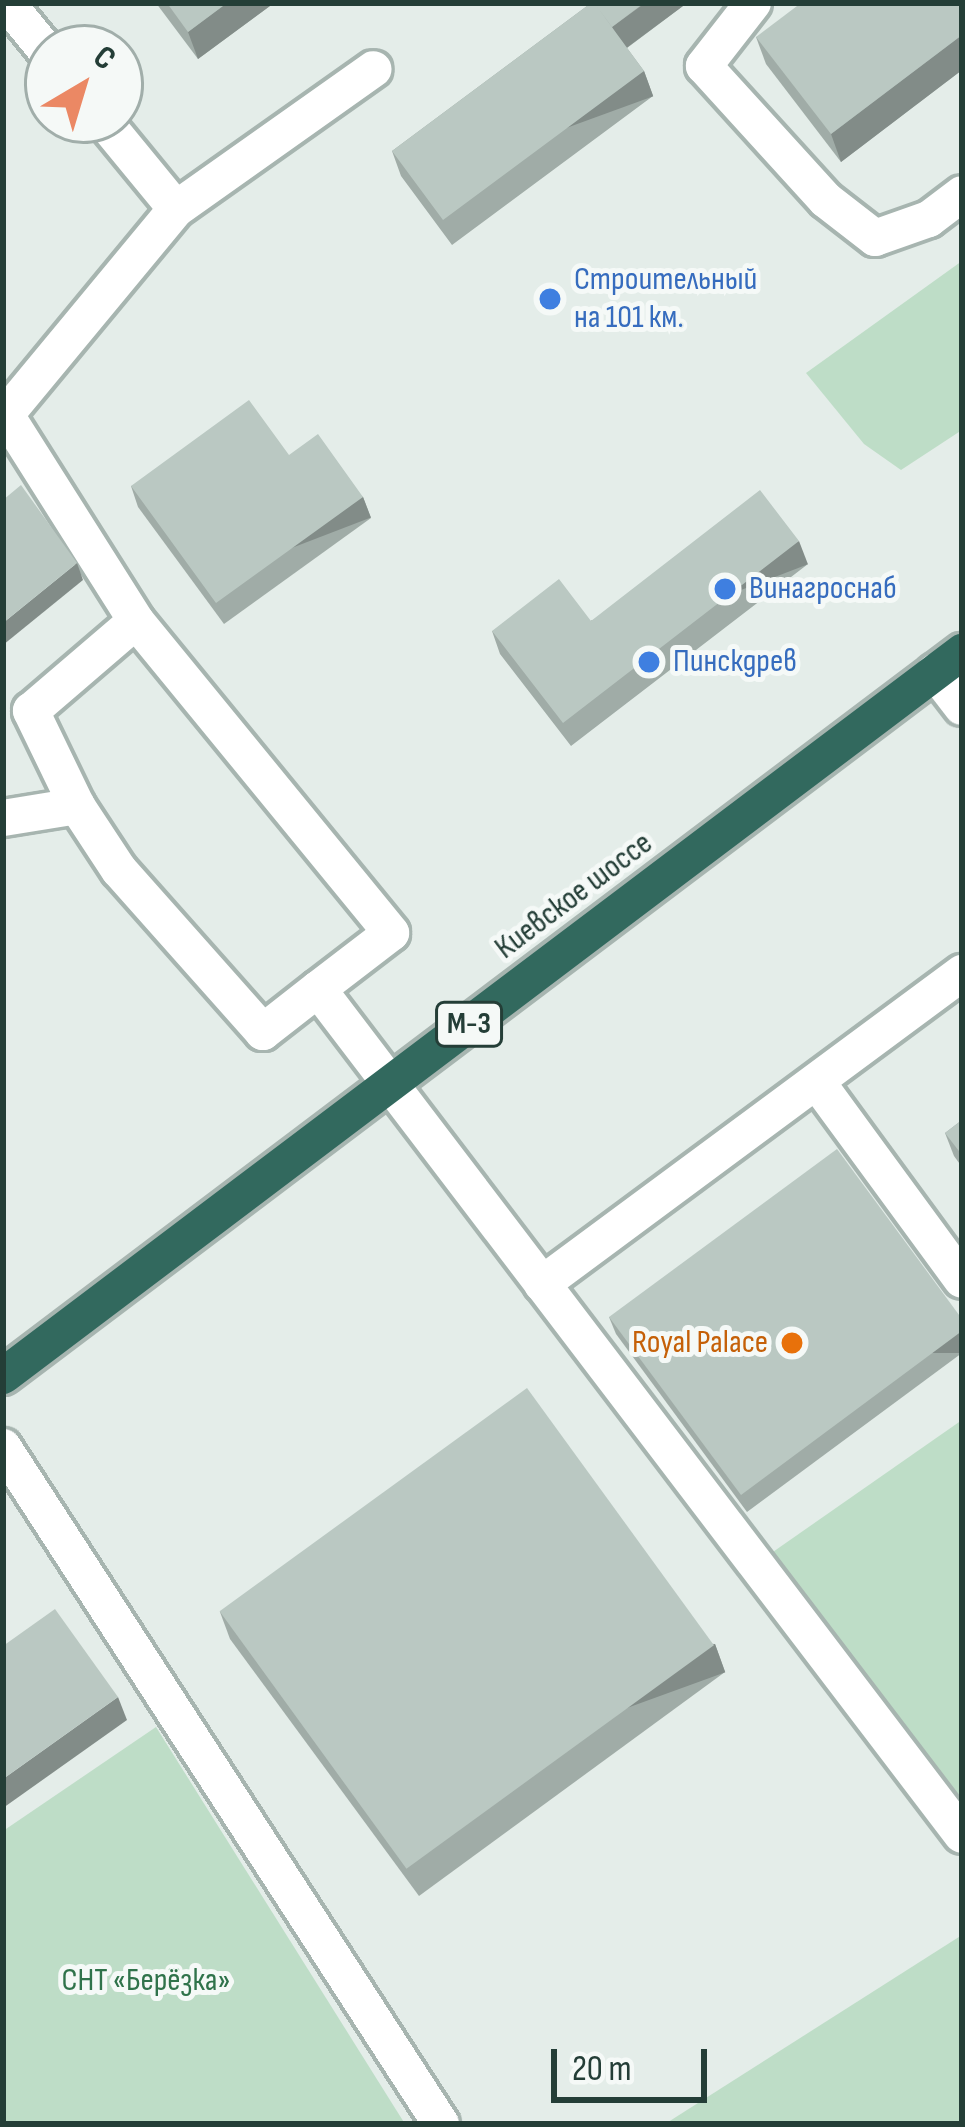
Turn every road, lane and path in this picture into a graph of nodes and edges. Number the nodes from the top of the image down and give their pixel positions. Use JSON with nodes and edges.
{"nodes":[{"id":1,"x":753,"y":3,"type":"edge"},
{"id":2,"x":374,"y":69,"type":"dead end"},
{"id":3,"x":123,"y":144,"type":"edge"},
{"id":4,"x":962,"y":194,"type":"edge"},
{"id":5,"x":176,"y":209,"type":"junction"},
{"id":6,"x":5,"y":416,"type":"edge"},
{"id":7,"x":136,"y":621,"type":"junction"},
{"id":8,"x":949,"y":662,"type":"edge"},
{"id":9,"x":962,"y":707,"type":"edge"},
{"id":10,"x":77,"y":806,"type":"junction"},
{"id":11,"x":3,"y":818,"type":"edge"},
{"id":12,"x":962,"y":973,"type":"edge"},
{"id":13,"x":318,"y":989,"type":"junction"},
{"id":14,"x":817,"y":1082,"type":"junction"},
{"id":15,"x":390,"y":1083,"type":"junction"},
{"id":16,"x":962,"y":1280,"type":"edge"},
{"id":17,"x":542,"y":1283,"type":"junction"},
{"id":18,"x":3,"y":1376,"type":"edge"},
{"id":19,"x":3,"y":1447,"type":"edge"},
{"id":20,"x":962,"y":1835,"type":"edge"},
{"id":21,"x":441,"y":2124,"type":"edge"}],
"edges":[{"from":1,"to":4,"type":"street"},
{"from":2,"to":5,"type":"street"},
{"from":3,"to":5,"type":"street"},
{"from":5,"to":6,"type":"street"},
{"from":6,"to":7,"type":"street"},
{"from":7,"to":10,"type":"street"},
{"from":7,"to":13,"type":"street"},
{"from":8,"to":9,"type":"street"},
{"from":8,"to":15,"type":"highway","name":"Киевское шоссе","number":"М-3"},
{"from":10,"to":11,"type":"street"},
{"from":10,"to":13,"type":"street"},
{"from":12,"to":14,"type":"street"},
{"from":13,"to":15,"type":"street"},
{"from":14,"to":16,"type":"street"},
{"from":14,"to":17,"type":"street"},
{"from":15,"to":17,"type":"street"},
{"from":15,"to":18,"type":"highway","name":"Киевское шоссе","number":"М-3"},
{"from":17,"to":20,"type":"street"},
{"from":19,"to":21,"type":"street"}]}
